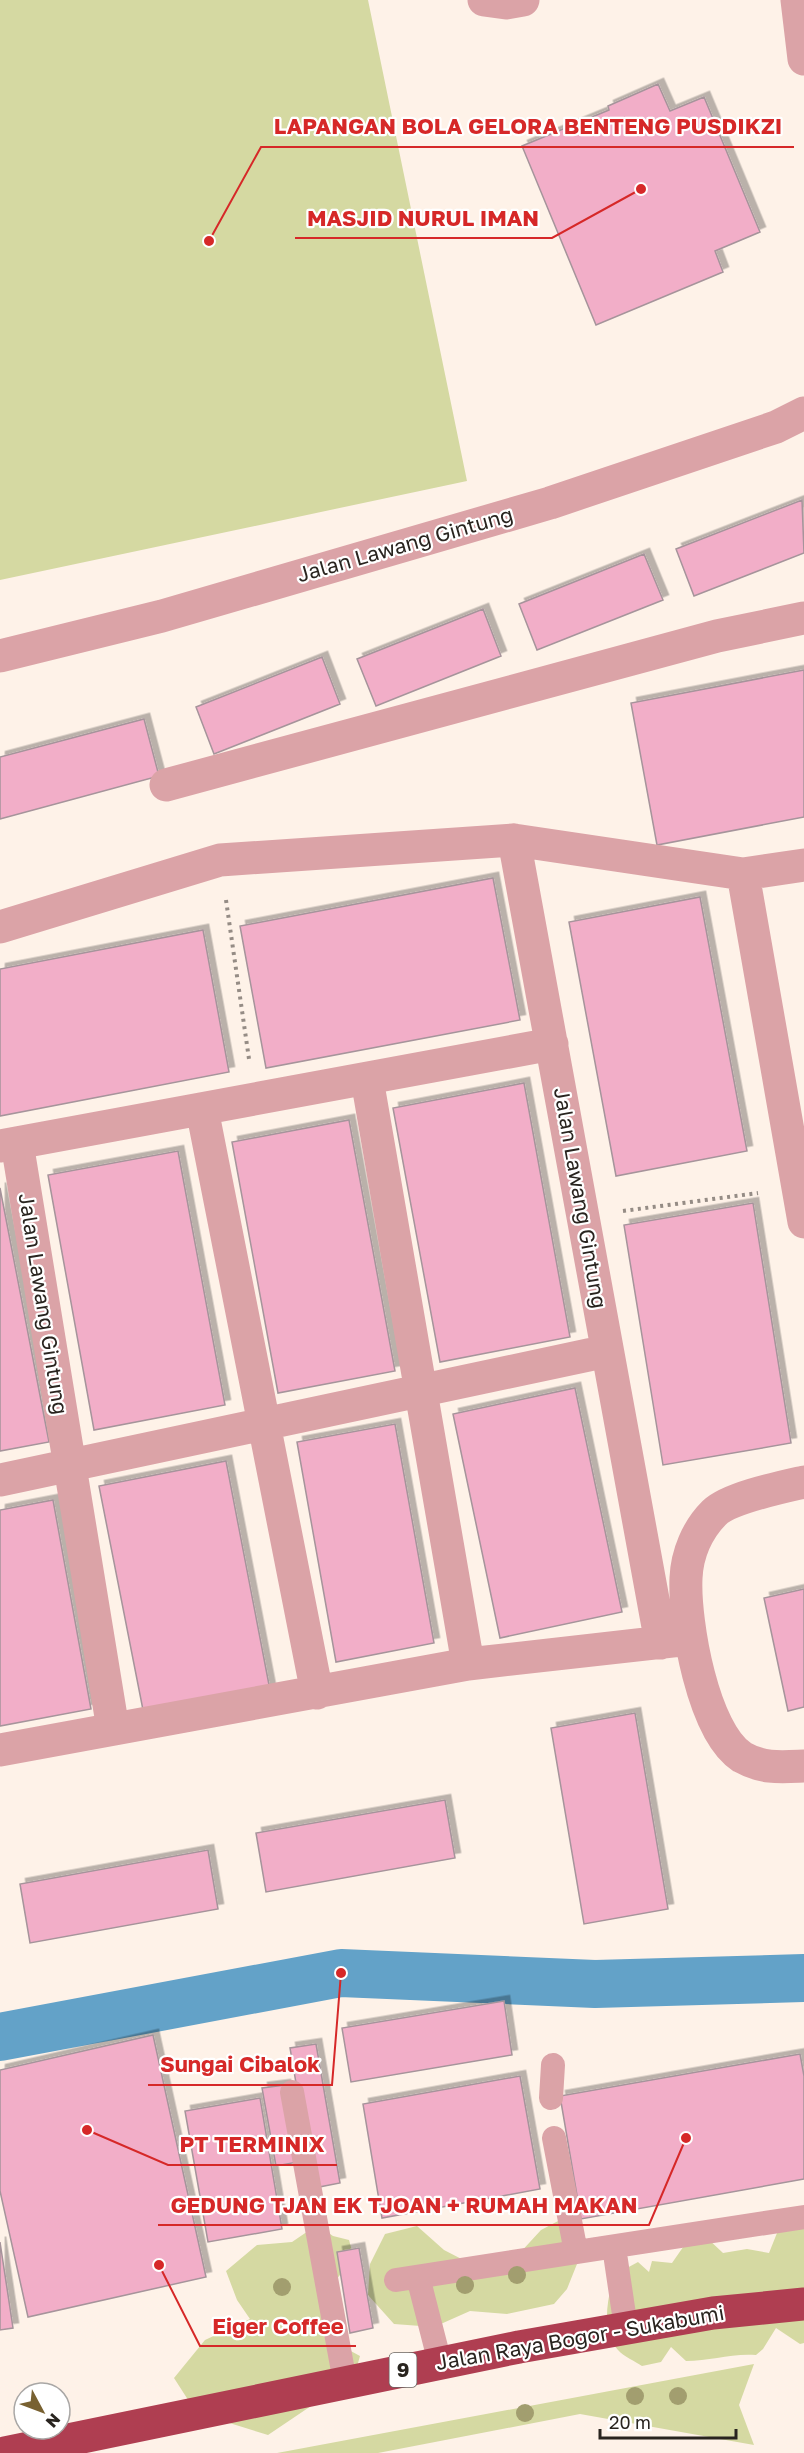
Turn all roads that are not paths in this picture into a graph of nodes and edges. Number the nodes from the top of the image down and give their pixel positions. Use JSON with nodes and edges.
{"nodes":[{"id":1,"x":484,"y":0,"type":"edge"},
{"id":2,"x":523,"y":0,"type":"edge"},
{"id":3,"x":797,"y":0,"type":"edge"},
{"id":4,"x":804,"y":59,"type":"edge"},
{"id":5,"x":804,"y":413,"type":"edge"},
{"id":6,"x":804,"y":618,"type":"edge"},
{"id":7,"x":0,"y":656,"type":"edge"},
{"id":8,"x":166,"y":785,"type":"dead end"},
{"id":9,"x":514,"y":840,"type":"junction"},
{"id":10,"x":804,"y":865,"type":"edge"},
{"id":11,"x":743,"y":874,"type":"junction"},
{"id":12,"x":0,"y":927,"type":"edge"},
{"id":13,"x":552,"y":1044,"type":"junction"},
{"id":14,"x":367,"y":1079,"type":"junction"},
{"id":15,"x":202,"y":1110,"type":"junction"},
{"id":16,"x":9,"y":1144,"type":"edge"},
{"id":17,"x":804,"y":1221,"type":"edge"},
{"id":18,"x":608,"y":1351,"type":"junction"},
{"id":19,"x":421,"y":1391,"type":"junction"},
{"id":20,"x":264,"y":1424,"type":"junction"},
{"id":21,"x":69,"y":1465,"type":"junction"},
{"id":22,"x":0,"y":1480,"type":"edge"},
{"id":23,"x":804,"y":1482,"type":"edge"},
{"id":24,"x":675,"y":1641,"type":"junction"},
{"id":25,"x":468,"y":1664,"type":"junction"},
{"id":26,"x":317,"y":1693,"type":"junction"},
{"id":27,"x":113,"y":1728,"type":"junction"},
{"id":28,"x":0,"y":1750,"type":"edge"},
{"id":29,"x":804,"y":1766,"type":"edge"},
{"id":30,"x":553,"y":2065,"type":"dead end"},
{"id":31,"x":292,"y":2092,"type":"dead end"},
{"id":32,"x":551,"y":2098,"type":"dead end"},
{"id":33,"x":554,"y":2138,"type":"dead end"},
{"id":34,"x":804,"y":2217,"type":"edge"},
{"id":35,"x":614,"y":2247,"type":"junction"},
{"id":36,"x":576,"y":2252,"type":"junction"},
{"id":37,"x":804,"y":2304,"type":"edge"},
{"id":38,"x":626,"y":2328,"type":"junction"},
{"id":39,"x":440,"y":2363,"type":"junction"},
{"id":40,"x":345,"y":2382,"type":"junction"},
{"id":41,"x":5,"y":2453,"type":"edge"}],
"edges":[{"from":1,"to":2,"type":"street"},
{"from":3,"to":4,"type":"street"},
{"from":5,"to":7,"type":"street","name":"Jalan Lawang Gintung"},
{"from":6,"to":8,"type":"street"},
{"from":9,"to":11,"type":"street"},
{"from":9,"to":12,"type":"street"},
{"from":9,"to":13,"type":"street","name":"Jalan Lawang Gintung"},
{"from":10,"to":11,"type":"street"},
{"from":11,"to":17,"type":"street"},
{"from":13,"to":14,"type":"street","name":"Jalan Lawang Gintung"},
{"from":13,"to":18,"type":"street","name":"Jalan Lawang Gintung"},
{"from":14,"to":15,"type":"street","name":"Jalan Lawang Gintung"},
{"from":14,"to":19,"type":"street"},
{"from":15,"to":16,"type":"street","name":"Jalan Lawang Gintung"},
{"from":15,"to":20,"type":"street"},
{"from":16,"to":21,"type":"street","name":"Jalan Lawang Gintung"},
{"from":18,"to":19,"type":"street"},
{"from":18,"to":24,"type":"street","name":"Jalan Lawang Gintung"},
{"from":19,"to":20,"type":"street"},
{"from":19,"to":25,"type":"street"},
{"from":20,"to":21,"type":"street"},
{"from":20,"to":26,"type":"street"},
{"from":21,"to":22,"type":"street"},
{"from":21,"to":27,"type":"street","name":"Jalan Lawang Gintung"},
{"from":23,"to":24,"type":"street","name":"Jalan Lawang Gintung"},
{"from":24,"to":25,"type":"street"},
{"from":24,"to":29,"type":"street","name":"Jalan Lawang Gintung"},
{"from":25,"to":26,"type":"street"},
{"from":26,"to":27,"type":"street"},
{"from":27,"to":28,"type":"street"},
{"from":30,"to":32,"type":"lane"},
{"from":31,"to":40,"type":"lane"},
{"from":33,"to":36,"type":"lane"},
{"from":34,"to":35,"type":"lane"},
{"from":35,"to":36,"type":"lane"},
{"from":35,"to":38,"type":"lane"},
{"from":36,"to":39,"type":"lane"},
{"from":37,"to":38,"type":"highway","name":"Jalan Raya Bogor - Sukabumi","number":"9"},
{"from":38,"to":39,"type":"highway","name":"Jalan Raya Bogor - Sukabumi","number":"9"},
{"from":39,"to":40,"type":"highway","name":"Jalan Raya Bogor - Sukabumi","number":"9"},
{"from":40,"to":41,"type":"highway","name":"Jalan Raya Bogor - Sukabumi","number":"9"}]}
